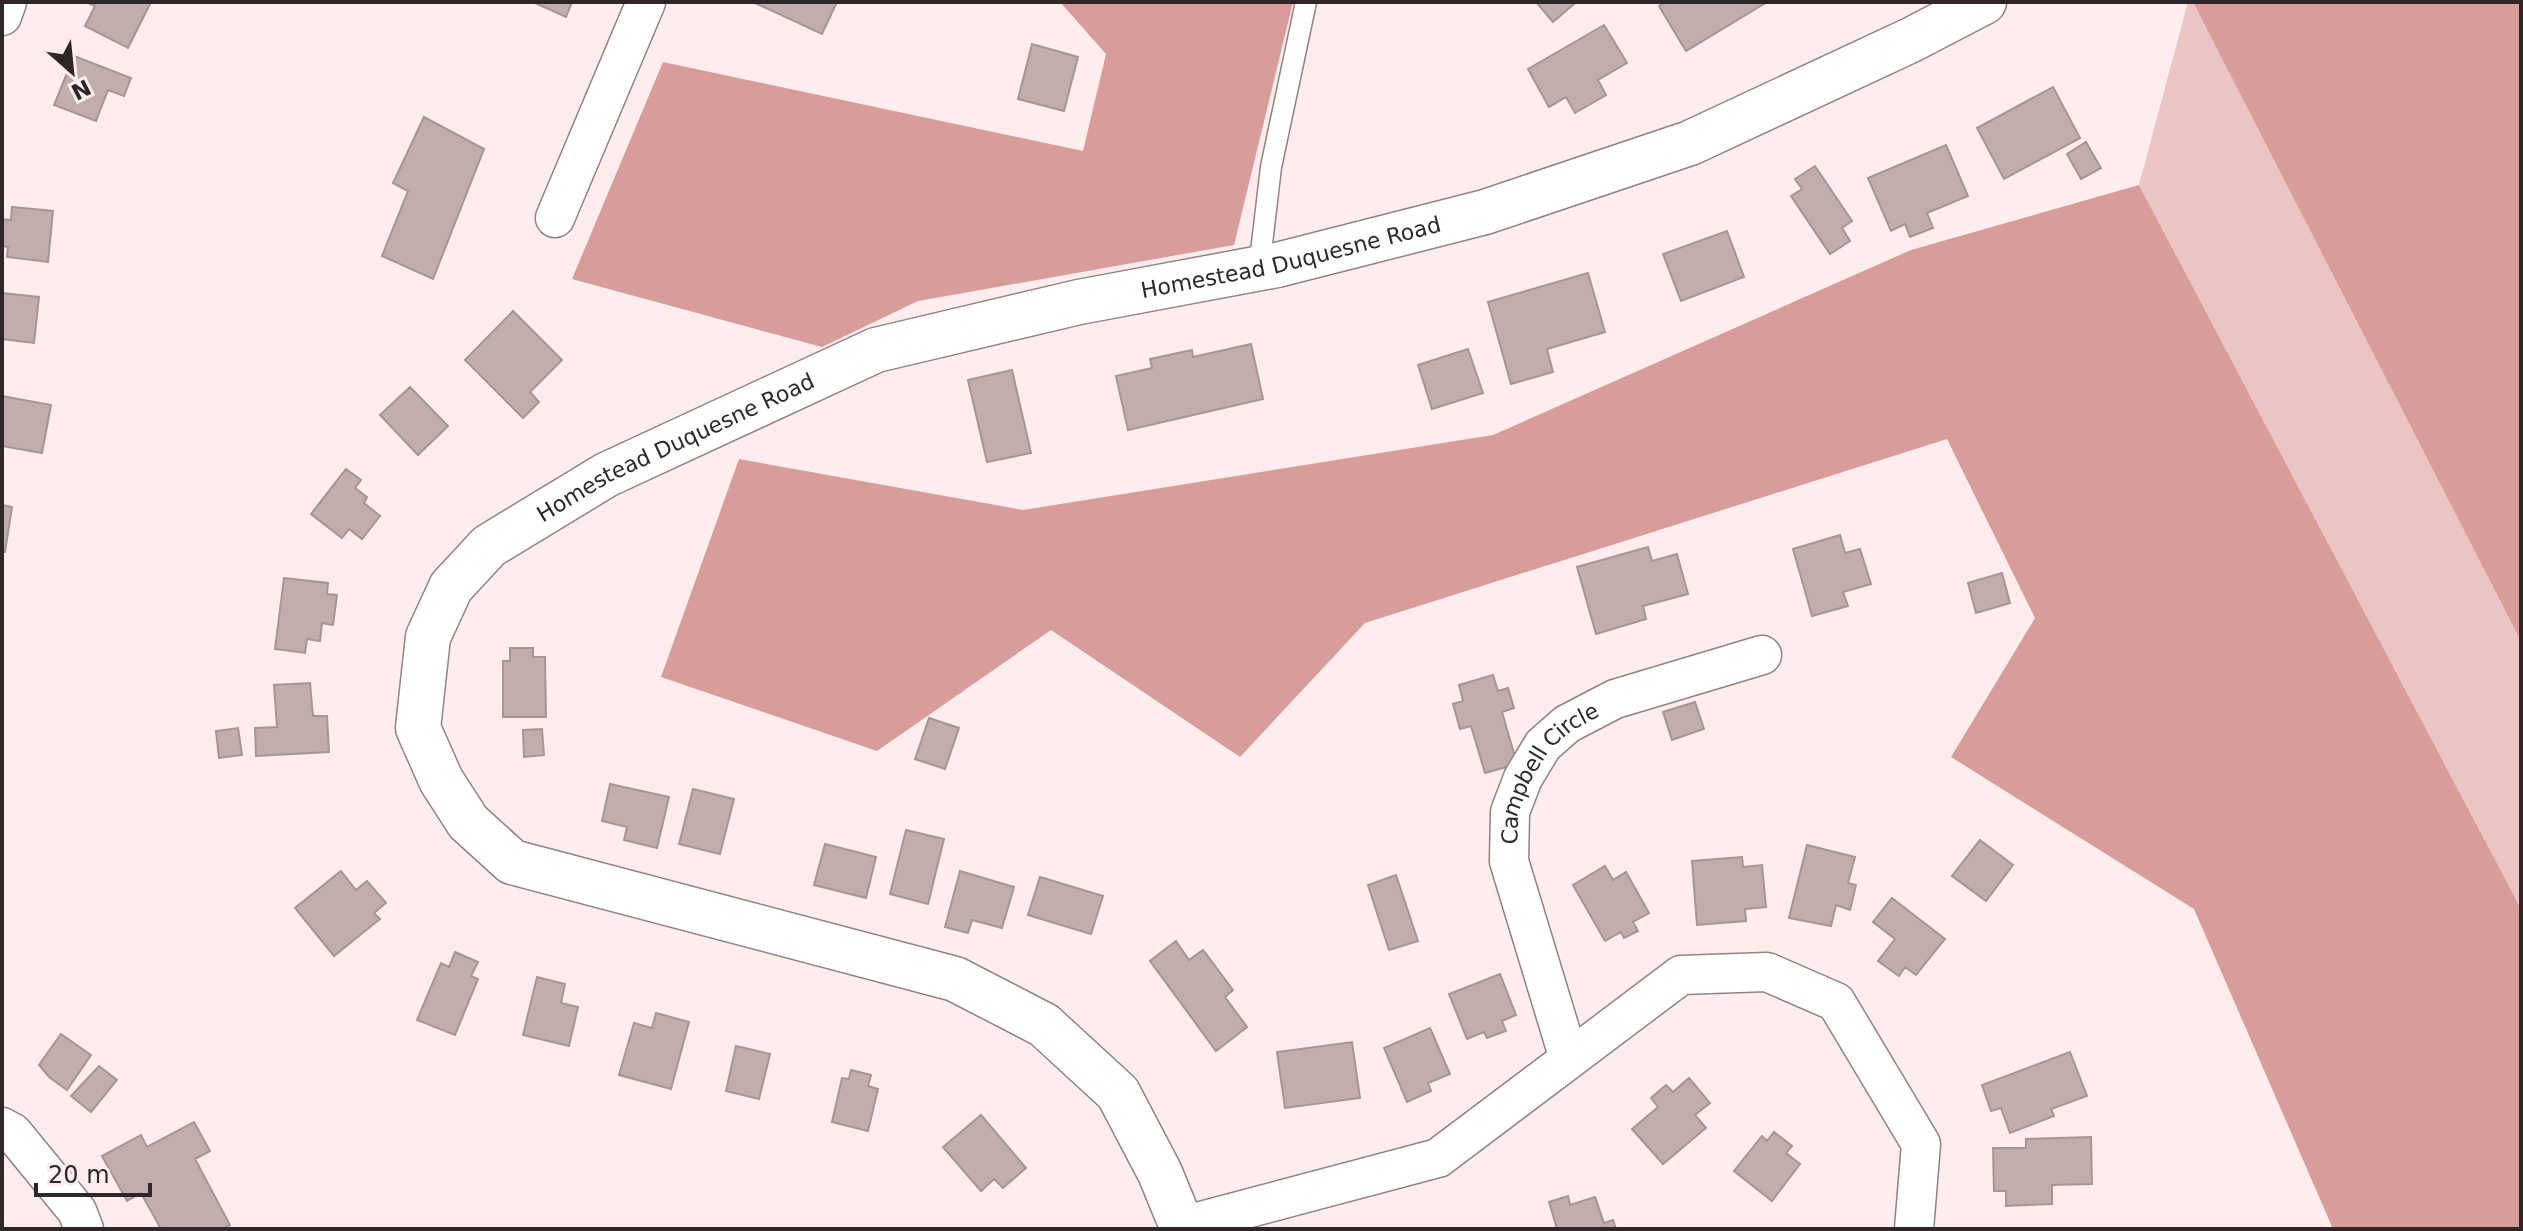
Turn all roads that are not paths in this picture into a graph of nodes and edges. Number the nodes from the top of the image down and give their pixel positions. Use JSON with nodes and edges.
{"nodes":[{"id":1,"x":7,"y":2,"type":"edge"},
{"id":2,"x":646,"y":2,"type":"edge"},
{"id":3,"x":1306,"y":2,"type":"edge"},
{"id":4,"x":1984,"y":2,"type":"edge"},
{"id":5,"x":2,"y":16,"type":"edge"},
{"id":6,"x":555,"y":218,"type":"dead end"},
{"id":7,"x":1259,"y":269,"type":"junction"},
{"id":8,"x":1762,"y":655,"type":"dead end"},
{"id":9,"x":1569,"y":1059,"type":"junction"},
{"id":10,"x":2,"y":1127,"type":"edge"},
{"id":11,"x":1182,"y":1228,"type":"edge"},
{"id":12,"x":84,"y":1229,"type":"edge"},
{"id":13,"x":1914,"y":1229,"type":"edge"}],
"edges":[{"from":1,"to":5,"type":"street"},
{"from":2,"to":6,"type":"street"},
{"from":3,"to":7,"type":"lane"},
{"from":4,"to":7,"type":"street","name":"Homestead Duquesne Road"},
{"from":7,"to":11,"type":"street","name":"Homestead Duquesne Road"},
{"from":8,"to":9,"type":"street","name":"Campbell Circle"},
{"from":9,"to":11,"type":"street"},
{"from":9,"to":13,"type":"street"},
{"from":10,"to":12,"type":"street"}]}
